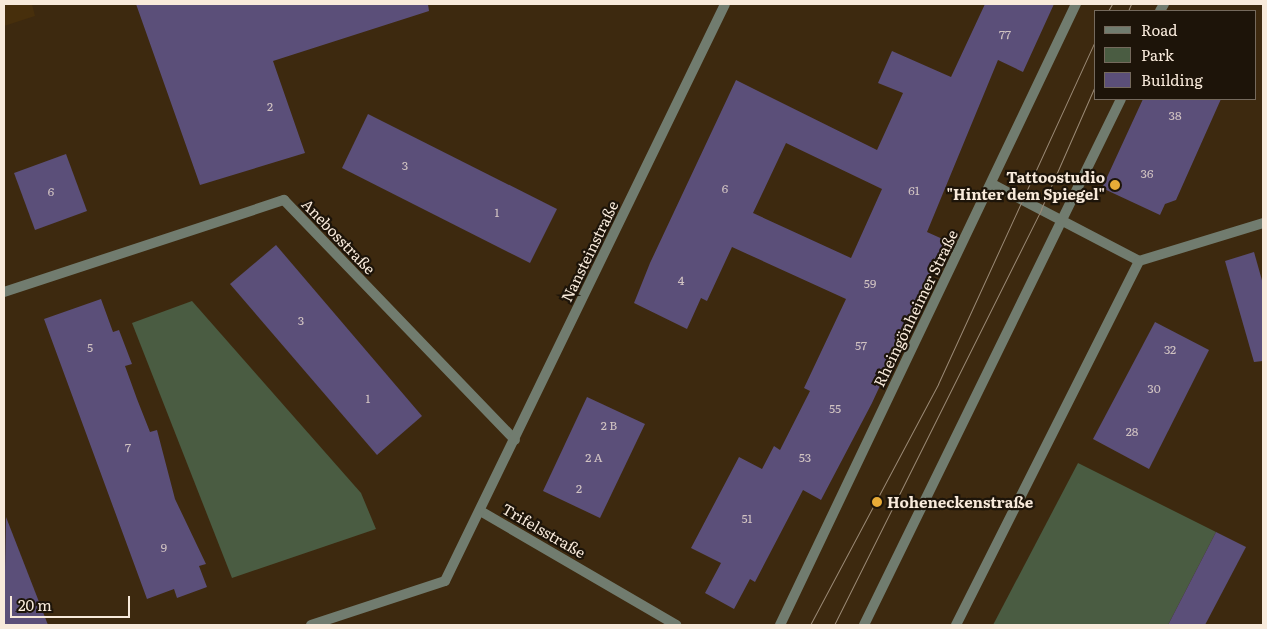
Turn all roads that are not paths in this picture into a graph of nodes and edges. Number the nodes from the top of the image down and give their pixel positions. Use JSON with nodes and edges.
{"nodes":[{"id":1,"x":725,"y":4,"type":"edge"},
{"id":2,"x":1076,"y":4,"type":"edge"},
{"id":3,"x":1121,"y":100,"type":"edge"},
{"id":4,"x":992,"y":184,"type":"junction"},
{"id":5,"x":1062,"y":218,"type":"junction"},
{"id":6,"x":1263,"y":223,"type":"edge"},
{"id":7,"x":1139,"y":261,"type":"junction"},
{"id":8,"x":4,"y":292,"type":"edge"},
{"id":9,"x":515,"y":440,"type":"junction"},
{"id":10,"x":482,"y":512,"type":"junction"},
{"id":11,"x":311,"y":625,"type":"edge"},
{"id":12,"x":676,"y":625,"type":"edge"},
{"id":13,"x":780,"y":625,"type":"edge"},
{"id":14,"x":864,"y":625,"type":"edge"},
{"id":15,"x":956,"y":625,"type":"edge"}],
"edges":[{"from":1,"to":9,"type":"street","name":"Nansteinstraße"},
{"from":2,"to":4,"type":"street","name":"Rheingönheimer Straße"},
{"from":3,"to":5,"type":"street"},
{"from":4,"to":5,"type":"street"},
{"from":4,"to":13,"type":"street","name":"Rheingönheimer Straße"},
{"from":5,"to":7,"type":"street"},
{"from":5,"to":14,"type":"street"},
{"from":6,"to":7,"type":"street"},
{"from":7,"to":15,"type":"street"},
{"from":8,"to":9,"type":"street","name":"Anebosstraße"},
{"from":9,"to":10,"type":"street","name":"Nansteinstraße"},
{"from":10,"to":11,"type":"street","name":"Trifelsstraße"},
{"from":10,"to":12,"type":"street","name":"Trifelsstraße"}]}
